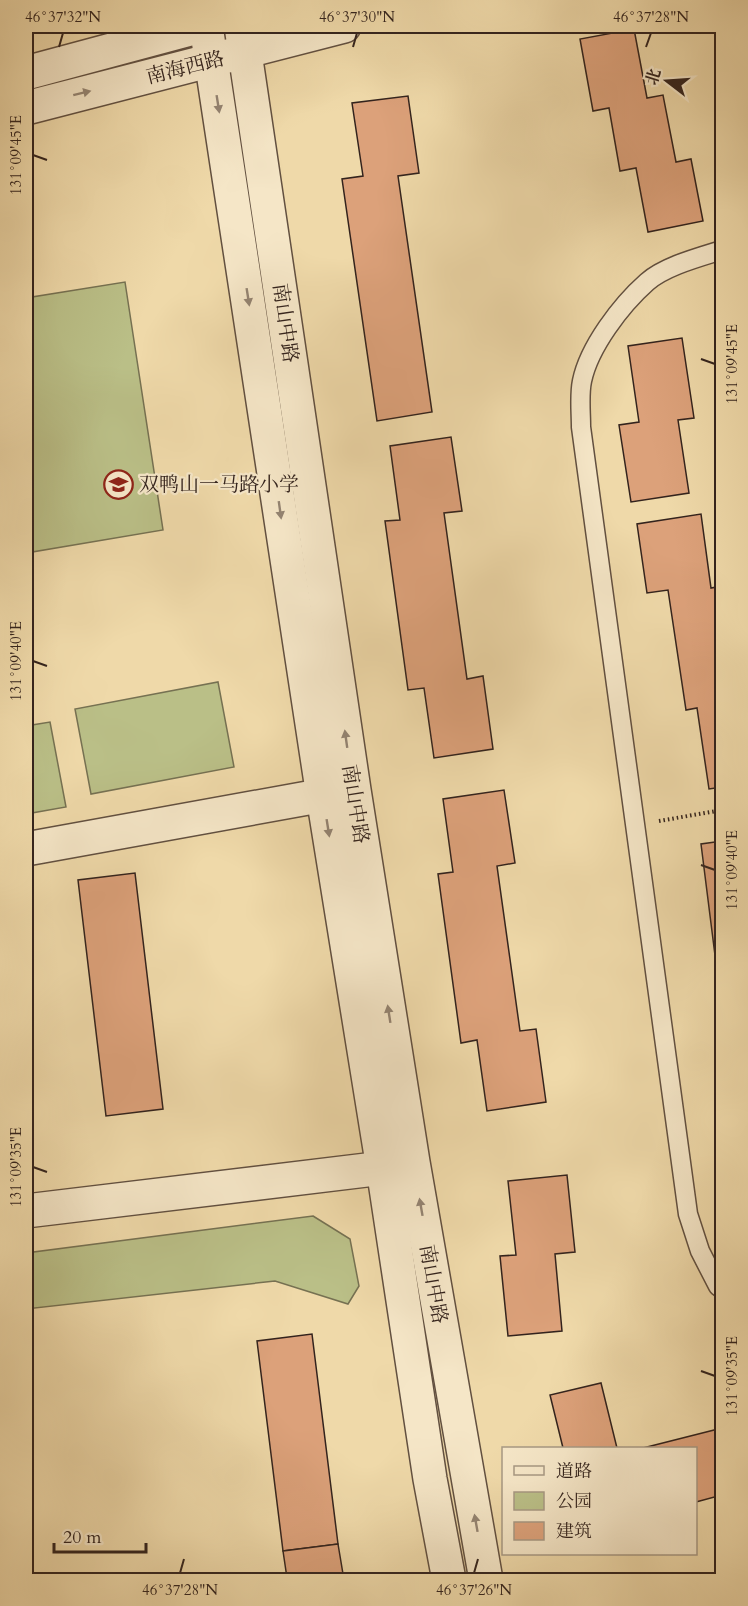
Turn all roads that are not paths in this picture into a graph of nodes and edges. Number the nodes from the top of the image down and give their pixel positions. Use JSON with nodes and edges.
{"nodes":[{"id":1,"x":201,"y":26,"type":"edge"},
{"id":2,"x":206,"y":26,"type":"edge"},
{"id":3,"x":344,"y":26,"type":"edge"},
{"id":4,"x":244,"y":39,"type":"edge"},
{"id":5,"x":212,"y":61,"type":"junction"},
{"id":6,"x":26,"y":73,"type":"edge"},
{"id":7,"x":26,"y":108,"type":"edge"},
{"id":8,"x":723,"y":250,"type":"edge"},
{"id":9,"x":338,"y":793,"type":"junction"},
{"id":10,"x":26,"y":849,"type":"edge"},
{"id":11,"x":398,"y":1165,"type":"junction"},
{"id":12,"x":26,"y":1211,"type":"edge"},
{"id":13,"x":723,"y":1289,"type":"edge"},
{"id":14,"x":449,"y":1581,"type":"edge"},
{"id":15,"x":486,"y":1581,"type":"edge"}],
"edges":[{"from":1,"to":6,"type":"street","name":"南海西路"},
{"from":2,"to":5,"type":"street","name":"南山中路"},
{"from":3,"to":4,"type":"street","name":"南海西路"},
{"from":4,"to":5,"type":"street","name":"南海西路"},
{"from":9,"to":4,"type":"street","name":"南山中路","one_way":true},
{"from":7,"to":5,"type":"street","name":"南海西路","one_way":true},
{"from":5,"to":9,"type":"street","name":"南山中路","one_way":true},
{"from":8,"to":13,"type":"lane"},
{"from":9,"to":10,"type":"street"},
{"from":9,"to":11,"type":"street","name":"南山中路"},
{"from":11,"to":12,"type":"street"},
{"from":11,"to":14,"type":"street","name":"南山中路"},
{"from":15,"to":11,"type":"street","name":"南山中路","one_way":true}]}
